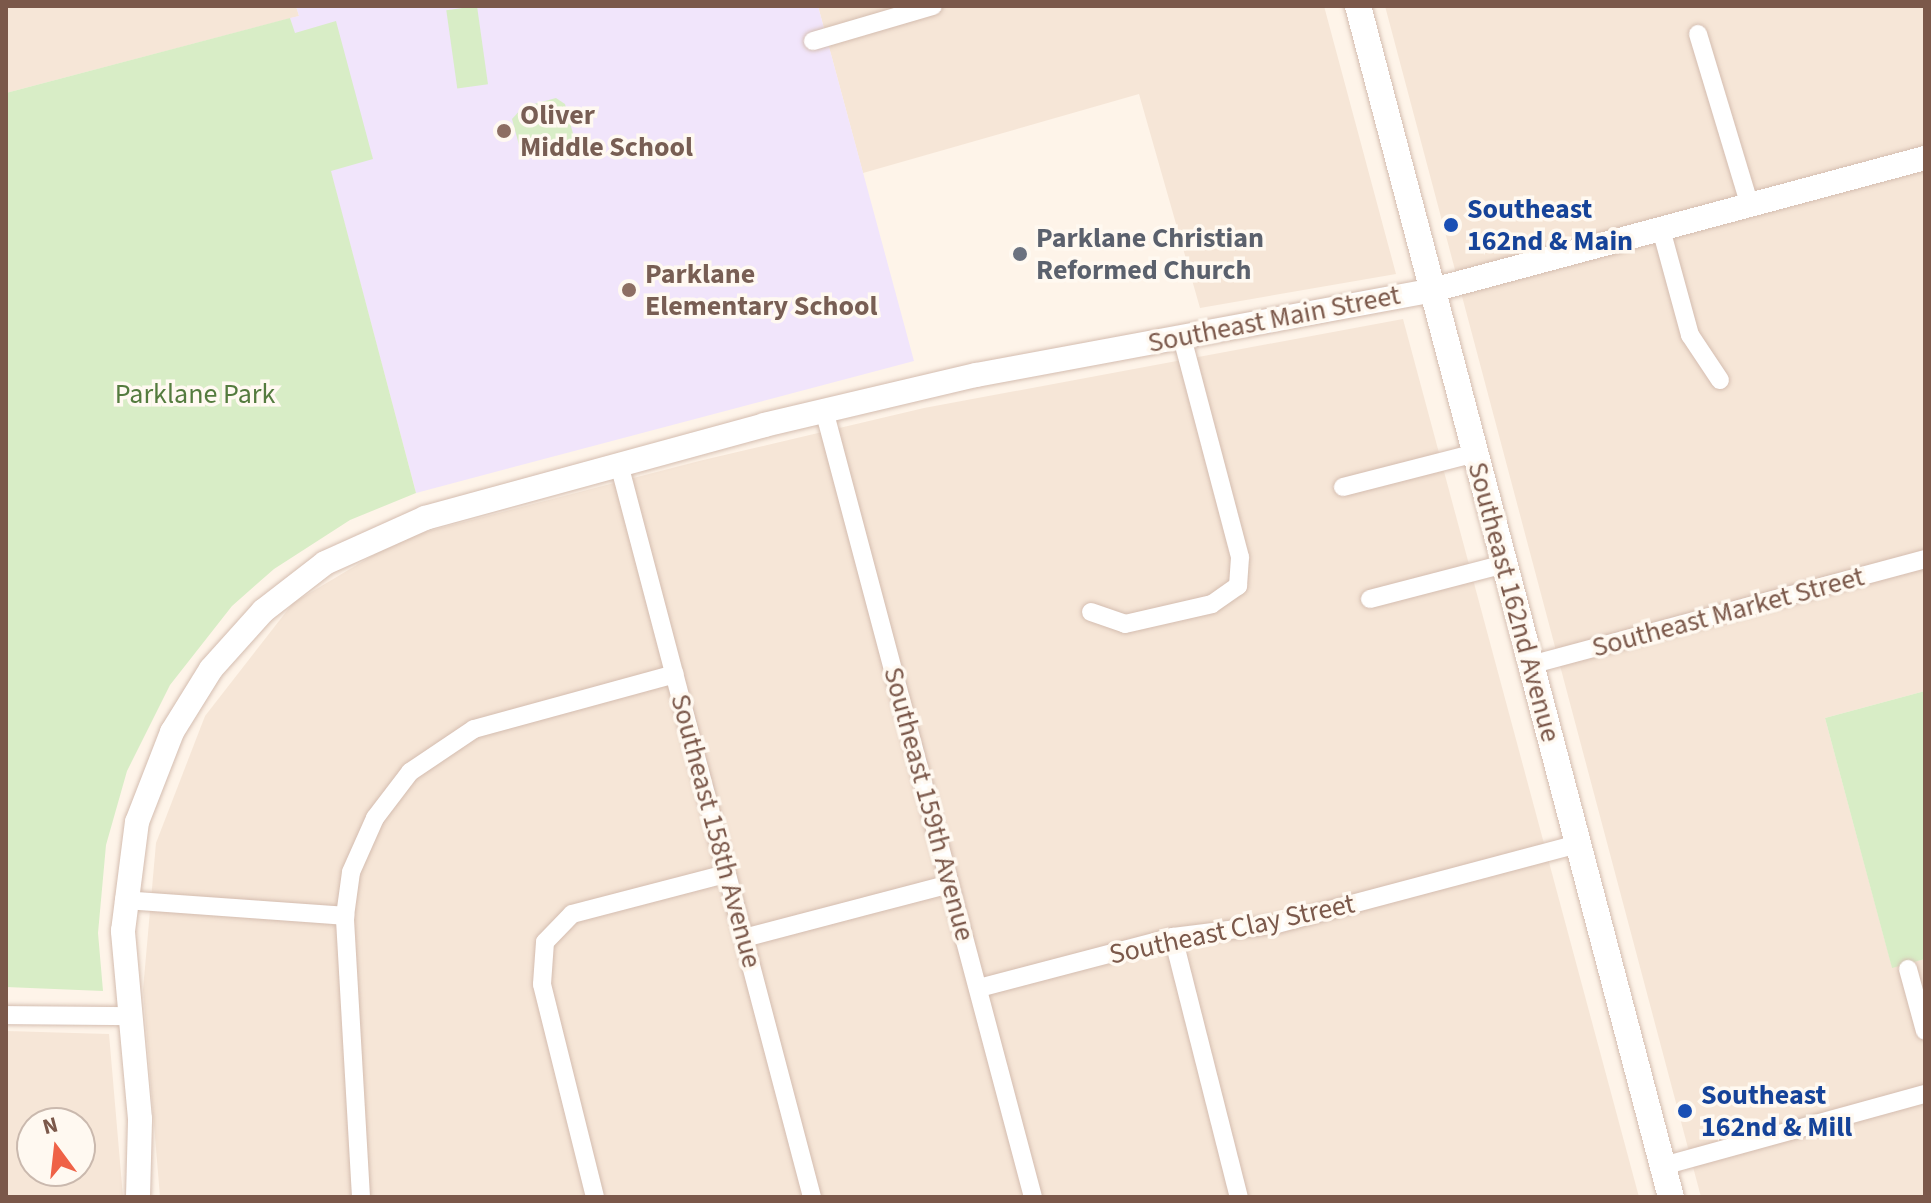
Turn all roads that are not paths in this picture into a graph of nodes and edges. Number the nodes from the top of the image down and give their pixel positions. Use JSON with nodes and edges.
{"nodes":[{"id":1,"x":933,"y":6,"type":"edge"},
{"id":2,"x":1358,"y":6,"type":"edge"},
{"id":3,"x":1698,"y":34,"type":"dead end"},
{"id":4,"x":813,"y":41,"type":"dead end"},
{"id":5,"x":1925,"y":158,"type":"edge"},
{"id":6,"x":1750,"y":206,"type":"junction"},
{"id":7,"x":1661,"y":229,"type":"junction"},
{"id":8,"x":1433,"y":290,"type":"junction"},
{"id":9,"x":1182,"y":337,"type":"junction"},
{"id":10,"x":1720,"y":380,"type":"dead end"},
{"id":11,"x":824,"y":410,"type":"junction"},
{"id":12,"x":1475,"y":453,"type":"junction"},
{"id":13,"x":619,"y":464,"type":"junction"},
{"id":14,"x":1343,"y":487,"type":"dead end"},
{"id":15,"x":1925,"y":559,"type":"edge"},
{"id":16,"x":1504,"y":564,"type":"junction"},
{"id":17,"x":1370,"y":599,"type":"dead end"},
{"id":18,"x":1091,"y":612,"type":"dead end"},
{"id":19,"x":1530,"y":665,"type":"junction"},
{"id":20,"x":675,"y":674,"type":"junction"},
{"id":21,"x":1578,"y":844,"type":"junction"},
{"id":22,"x":726,"y":874,"type":"junction"},
{"id":23,"x":950,"y":884,"type":"junction"},
{"id":24,"x":124,"y":900,"type":"junction"},
{"id":25,"x":345,"y":916,"type":"junction"},
{"id":26,"x":1173,"y":937,"type":"junction"},
{"id":27,"x":744,"y":938,"type":"junction"},
{"id":28,"x":1908,"y":969,"type":"dead end"},
{"id":29,"x":979,"y":988,"type":"junction"},
{"id":30,"x":6,"y":1015,"type":"edge"},
{"id":31,"x":130,"y":1016,"type":"junction"},
{"id":32,"x":1925,"y":1031,"type":"edge"},
{"id":33,"x":1925,"y":1094,"type":"edge"},
{"id":34,"x":1663,"y":1166,"type":"junction"},
{"id":35,"x":138,"y":1197,"type":"edge"},
{"id":36,"x":361,"y":1197,"type":"edge"},
{"id":37,"x":595,"y":1197,"type":"edge"},
{"id":38,"x":812,"y":1197,"type":"edge"},
{"id":39,"x":1033,"y":1197,"type":"edge"},
{"id":40,"x":1239,"y":1197,"type":"edge"},
{"id":41,"x":1671,"y":1197,"type":"edge"}],
"edges":[{"from":1,"to":4,"type":"street"},
{"from":2,"to":8,"type":"main road","name":"Southeast 162nd Avenue"},
{"from":3,"to":6,"type":"street"},
{"from":5,"to":6,"type":"street","name":"Southeast Main Street"},
{"from":6,"to":7,"type":"street","name":"Southeast Main Street"},
{"from":7,"to":8,"type":"street","name":"Southeast Main Street"},
{"from":7,"to":10,"type":"street"},
{"from":8,"to":9,"type":"street","name":"Southeast Main Street"},
{"from":8,"to":12,"type":"main road","name":"Southeast 162nd Avenue"},
{"from":9,"to":11,"type":"street","name":"Southeast Main Street"},
{"from":9,"to":18,"type":"street"},
{"from":11,"to":13,"type":"street","name":"Southeast Main Street"},
{"from":11,"to":23,"type":"street","name":"Southeast 159th Avenue"},
{"from":12,"to":14,"type":"street"},
{"from":12,"to":16,"type":"main road","name":"Southeast 162nd Avenue"},
{"from":13,"to":20,"type":"street","name":"Southeast 158th Avenue"},
{"from":13,"to":24,"type":"street","name":"Southeast Main Street"},
{"from":15,"to":19,"type":"street","name":"Southeast Market Street"},
{"from":16,"to":17,"type":"street"},
{"from":16,"to":19,"type":"main road","name":"Southeast 162nd Avenue"},
{"from":19,"to":21,"type":"main road","name":"Southeast 162nd Avenue"},
{"from":20,"to":22,"type":"street","name":"Southeast 158th Avenue"},
{"from":20,"to":25,"type":"street"},
{"from":21,"to":26,"type":"street","name":"Southeast Clay Street"},
{"from":21,"to":34,"type":"main road","name":"Southeast 162nd Avenue"},
{"from":22,"to":27,"type":"street","name":"Southeast 158th Avenue"},
{"from":22,"to":37,"type":"street"},
{"from":23,"to":27,"type":"street"},
{"from":23,"to":29,"type":"street","name":"Southeast 159th Avenue"},
{"from":24,"to":25,"type":"street"},
{"from":24,"to":31,"type":"street","name":"Southeast Main Street"},
{"from":25,"to":36,"type":"street"},
{"from":26,"to":29,"type":"street","name":"Southeast Clay Street"},
{"from":26,"to":40,"type":"street"},
{"from":27,"to":38,"type":"street","name":"Southeast 158th Avenue"},
{"from":28,"to":32,"type":"street"},
{"from":29,"to":39,"type":"street","name":"Southeast 159th Avenue"},
{"from":30,"to":31,"type":"street"},
{"from":31,"to":35,"type":"street","name":"Southeast Main Street"},
{"from":33,"to":34,"type":"street"},
{"from":34,"to":41,"type":"main road","name":"Southeast 162nd Avenue"}]}
